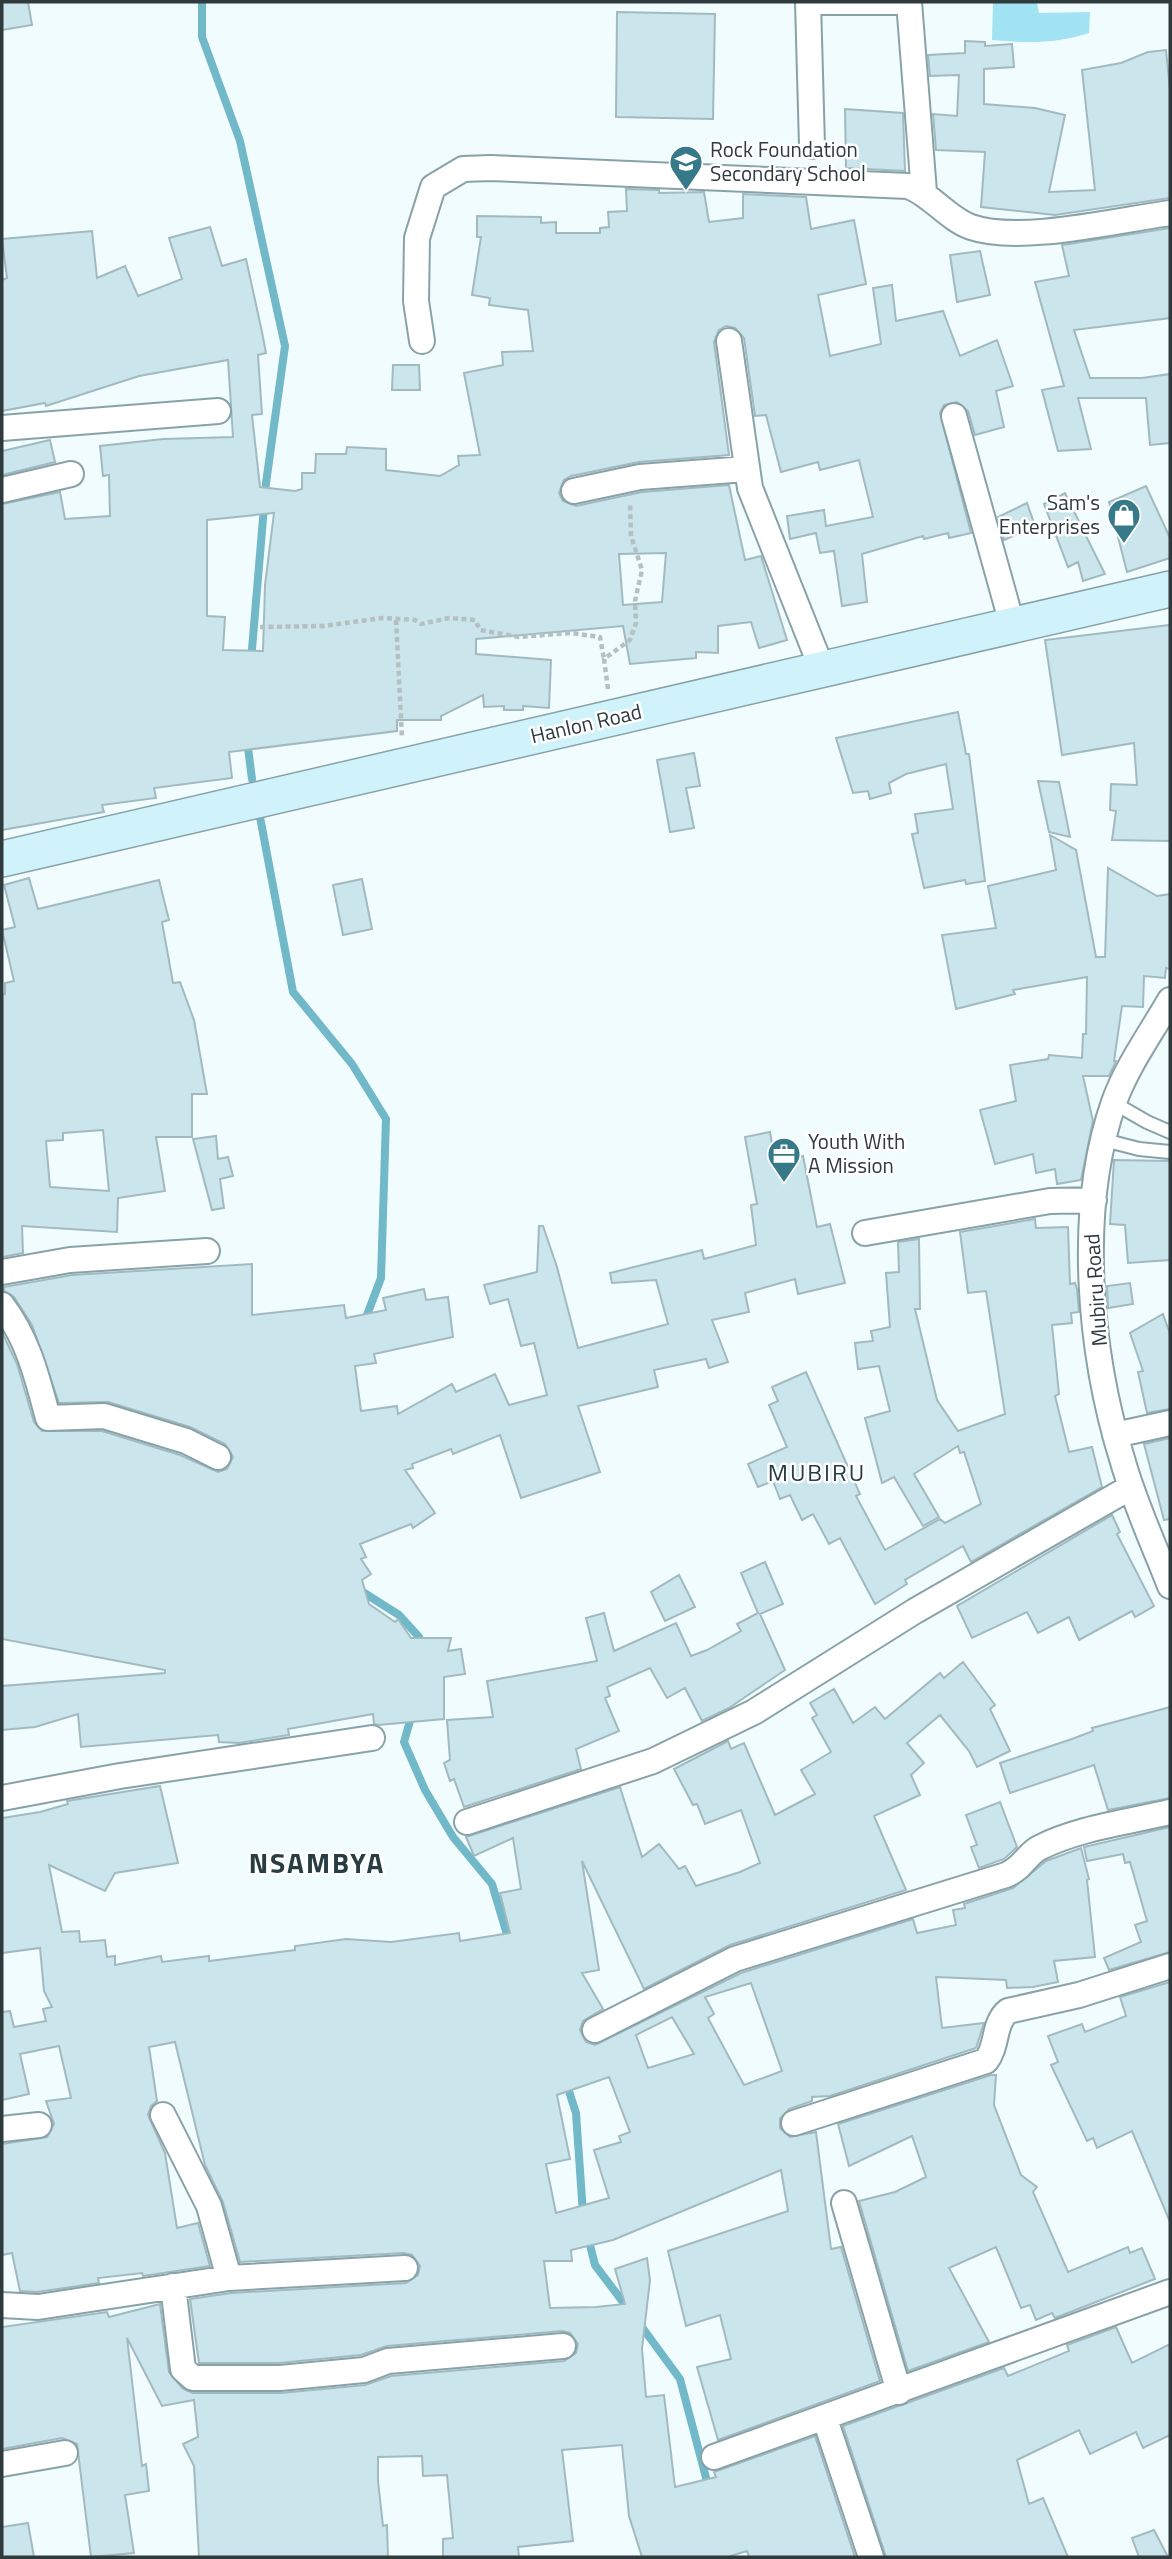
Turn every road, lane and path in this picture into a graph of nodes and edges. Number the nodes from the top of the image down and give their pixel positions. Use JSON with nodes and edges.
{"nodes":[{"id":1,"x":812,"y":146,"type":"dead end"},
{"id":2,"x":924,"y":192,"type":"junction"},
{"id":3,"x":1170,"y":213,"type":"edge"},
{"id":4,"x":422,"y":341,"type":"dead end"},
{"id":5,"x":729,"y":341,"type":"dead end"},
{"id":6,"x":218,"y":411,"type":"dead end"},
{"id":7,"x":954,"y":416,"type":"dead end"},
{"id":8,"x":2,"y":428,"type":"edge"},
{"id":9,"x":746,"y":469,"type":"junction"},
{"id":10,"x":71,"y":474,"type":"dead end"},
{"id":11,"x":629,"y":480,"type":"junction"},
{"id":12,"x":2,"y":490,"type":"edge"},
{"id":13,"x":574,"y":491,"type":"dead end"},
{"id":14,"x":1170,"y":589,"type":"edge"},
{"id":15,"x":396,"y":620,"type":"junction"},
{"id":16,"x":1012,"y":624,"type":"junction"},
{"id":17,"x":260,"y":627,"type":"dead end"},
{"id":18,"x":604,"y":659,"type":"junction"},
{"id":19,"x":822,"y":669,"type":"junction"},
{"id":20,"x":613,"y":718,"type":"junction"},
{"id":21,"x":402,"y":766,"type":"junction"},
{"id":22,"x":2,"y":859,"type":"edge"},
{"id":23,"x":1170,"y":1000,"type":"edge"},
{"id":24,"x":1114,"y":1102,"type":"junction"},
{"id":25,"x":1170,"y":1132,"type":"edge"},
{"id":26,"x":1104,"y":1140,"type":"junction"},
{"id":27,"x":1170,"y":1152,"type":"edge"},
{"id":28,"x":1094,"y":1200,"type":"junction"},
{"id":29,"x":865,"y":1233,"type":"dead end"},
{"id":30,"x":207,"y":1251,"type":"dead end"},
{"id":31,"x":2,"y":1272,"type":"edge"},
{"id":32,"x":2,"y":1306,"type":"edge"},
{"id":33,"x":1170,"y":1423,"type":"edge"},
{"id":34,"x":1115,"y":1435,"type":"junction"},
{"id":35,"x":218,"y":1457,"type":"dead end"},
{"id":36,"x":1131,"y":1487,"type":"junction"},
{"id":37,"x":1170,"y":1586,"type":"edge"},
{"id":38,"x":372,"y":1738,"type":"dead end"},
{"id":39,"x":2,"y":1798,"type":"edge"},
{"id":40,"x":1170,"y":1812,"type":"edge"},
{"id":41,"x":467,"y":1822,"type":"dead end"},
{"id":42,"x":1170,"y":1966,"type":"edge"},
{"id":43,"x":594,"y":2030,"type":"dead end"},
{"id":44,"x":163,"y":2115,"type":"dead end"},
{"id":45,"x":794,"y":2123,"type":"dead end"},
{"id":46,"x":39,"y":2125,"type":"dead end"},
{"id":47,"x":2,"y":2129,"type":"edge"},
{"id":48,"x":844,"y":2203,"type":"dead end"},
{"id":49,"x":405,"y":2268,"type":"dead end"},
{"id":50,"x":229,"y":2278,"type":"junction"},
{"id":51,"x":173,"y":2286,"type":"junction"},
{"id":52,"x":1170,"y":2292,"type":"edge"},
{"id":53,"x":2,"y":2305,"type":"edge"},
{"id":54,"x":563,"y":2346,"type":"dead end"},
{"id":55,"x":899,"y":2392,"type":"junction"},
{"id":56,"x":825,"y":2419,"type":"junction"},
{"id":57,"x":65,"y":2453,"type":"dead end"},
{"id":58,"x":714,"y":2457,"type":"dead end"},
{"id":59,"x":2,"y":2464,"type":"edge"},
{"id":60,"x":871,"y":2557,"type":"edge"}],
"edges":[{"from":1,"to":2,"type":"street"},
{"from":2,"to":3,"type":"street"},
{"from":2,"to":4,"type":"street"},
{"from":5,"to":9,"type":"street"},
{"from":6,"to":8,"type":"street"},
{"from":7,"to":16,"type":"street"},
{"from":9,"to":11,"type":"street"},
{"from":9,"to":19,"type":"street"},
{"from":10,"to":12,"type":"street"},
{"from":11,"to":13,"type":"street"},
{"from":11,"to":18,"type":"path"},
{"from":14,"to":16,"type":"main road","name":"Hanlon Road"},
{"from":15,"to":17,"type":"path"},
{"from":15,"to":18,"type":"path"},
{"from":15,"to":21,"type":"path"},
{"from":16,"to":19,"type":"main road","name":"Hanlon Road"},
{"from":18,"to":20,"type":"path"},
{"from":19,"to":20,"type":"main road","name":"Hanlon Road"},
{"from":20,"to":21,"type":"main road","name":"Hanlon Road"},
{"from":21,"to":22,"type":"main road","name":"Hanlon Road"},
{"from":23,"to":24,"type":"street","name":"Mubiru Road"},
{"from":24,"to":25,"type":"lane"},
{"from":24,"to":26,"type":"street","name":"Mubiru Road"},
{"from":26,"to":27,"type":"lane"},
{"from":26,"to":28,"type":"street","name":"Mubiru Road"},
{"from":28,"to":29,"type":"street"},
{"from":28,"to":34,"type":"street","name":"Mubiru Road"},
{"from":30,"to":31,"type":"street"},
{"from":32,"to":35,"type":"street"},
{"from":33,"to":34,"type":"street"},
{"from":34,"to":36,"type":"street","name":"Mubiru Road"},
{"from":36,"to":37,"type":"street","name":"Mubiru Road"},
{"from":36,"to":41,"type":"street"},
{"from":38,"to":39,"type":"street"},
{"from":40,"to":43,"type":"street"},
{"from":42,"to":45,"type":"street"},
{"from":44,"to":50,"type":"street"},
{"from":46,"to":47,"type":"street"},
{"from":48,"to":55,"type":"street"},
{"from":49,"to":50,"type":"street"},
{"from":50,"to":51,"type":"street"},
{"from":51,"to":53,"type":"street"},
{"from":51,"to":54,"type":"street"},
{"from":52,"to":55,"type":"street"},
{"from":55,"to":56,"type":"street"},
{"from":56,"to":58,"type":"street"},
{"from":56,"to":60,"type":"street"},
{"from":57,"to":59,"type":"street"}]}
